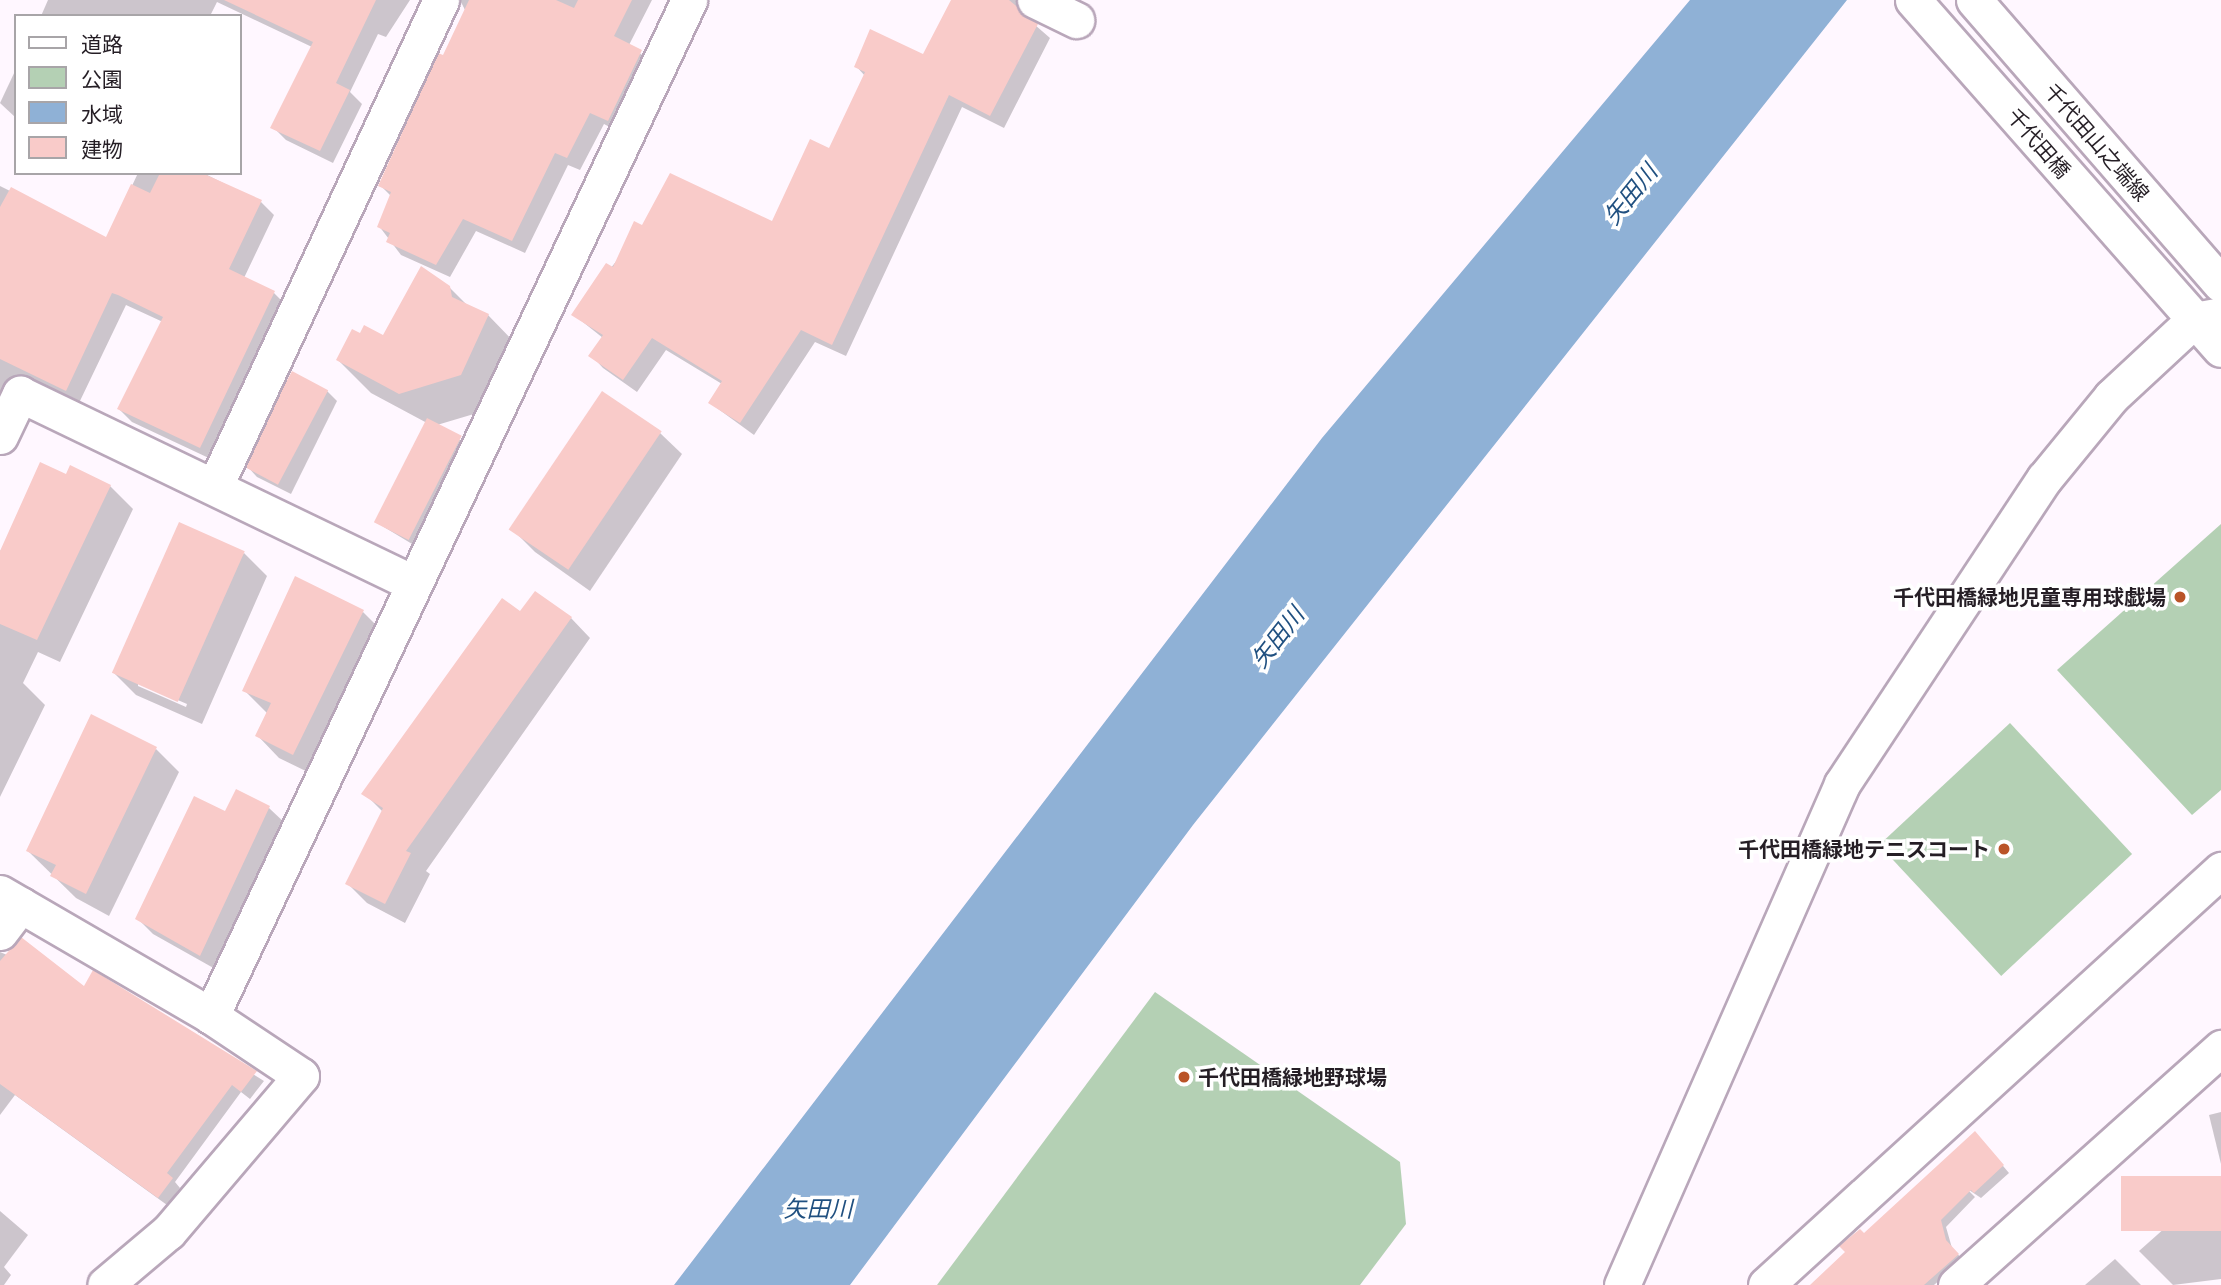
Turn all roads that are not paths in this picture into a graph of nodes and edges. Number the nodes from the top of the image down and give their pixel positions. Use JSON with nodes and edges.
{"nodes":[{"id":1,"x":441,"y":0,"type":"edge"},
{"id":2,"x":688,"y":0,"type":"edge"},
{"id":3,"x":1035,"y":0,"type":"edge"},
{"id":4,"x":1913,"y":0,"type":"edge"},
{"id":5,"x":1974,"y":0,"type":"edge"},
{"id":6,"x":1076,"y":20,"type":"dead end"},
{"id":7,"x":2221,"y":284,"type":"edge"},
{"id":8,"x":2208,"y":317,"type":"edge"},
{"id":9,"x":2221,"y":349,"type":"edge"},
{"id":10,"x":0,"y":436,"type":"edge"},
{"id":11,"x":215,"y":486,"type":"junction"},
{"id":12,"x":412,"y":583,"type":"junction"},
{"id":13,"x":2221,"y":870,"type":"edge"},
{"id":14,"x":7,"y":910,"type":"edge"},
{"id":15,"x":211,"y":1016,"type":"junction"},
{"id":16,"x":2221,"y":1048,"type":"edge"},
{"id":17,"x":106,"y":1285,"type":"edge"},
{"id":18,"x":1622,"y":1285,"type":"edge"},
{"id":19,"x":1766,"y":1285,"type":"edge"},
{"id":20,"x":1956,"y":1285,"type":"edge"}],
"edges":[{"from":1,"to":11,"type":"street"},
{"from":2,"to":12,"type":"street"},
{"from":3,"to":6,"type":"street"},
{"from":4,"to":8,"type":"street","name":"千代田橋"},
{"from":5,"to":7,"type":"street","name":"千代田山之端線"},
{"from":8,"to":9,"type":"street"},
{"from":8,"to":18,"type":"street"},
{"from":10,"to":11,"type":"street"},
{"from":11,"to":12,"type":"street"},
{"from":12,"to":15,"type":"street"},
{"from":13,"to":19,"type":"street"},
{"from":14,"to":15,"type":"street"},
{"from":15,"to":17,"type":"street"},
{"from":16,"to":20,"type":"street"}]}
